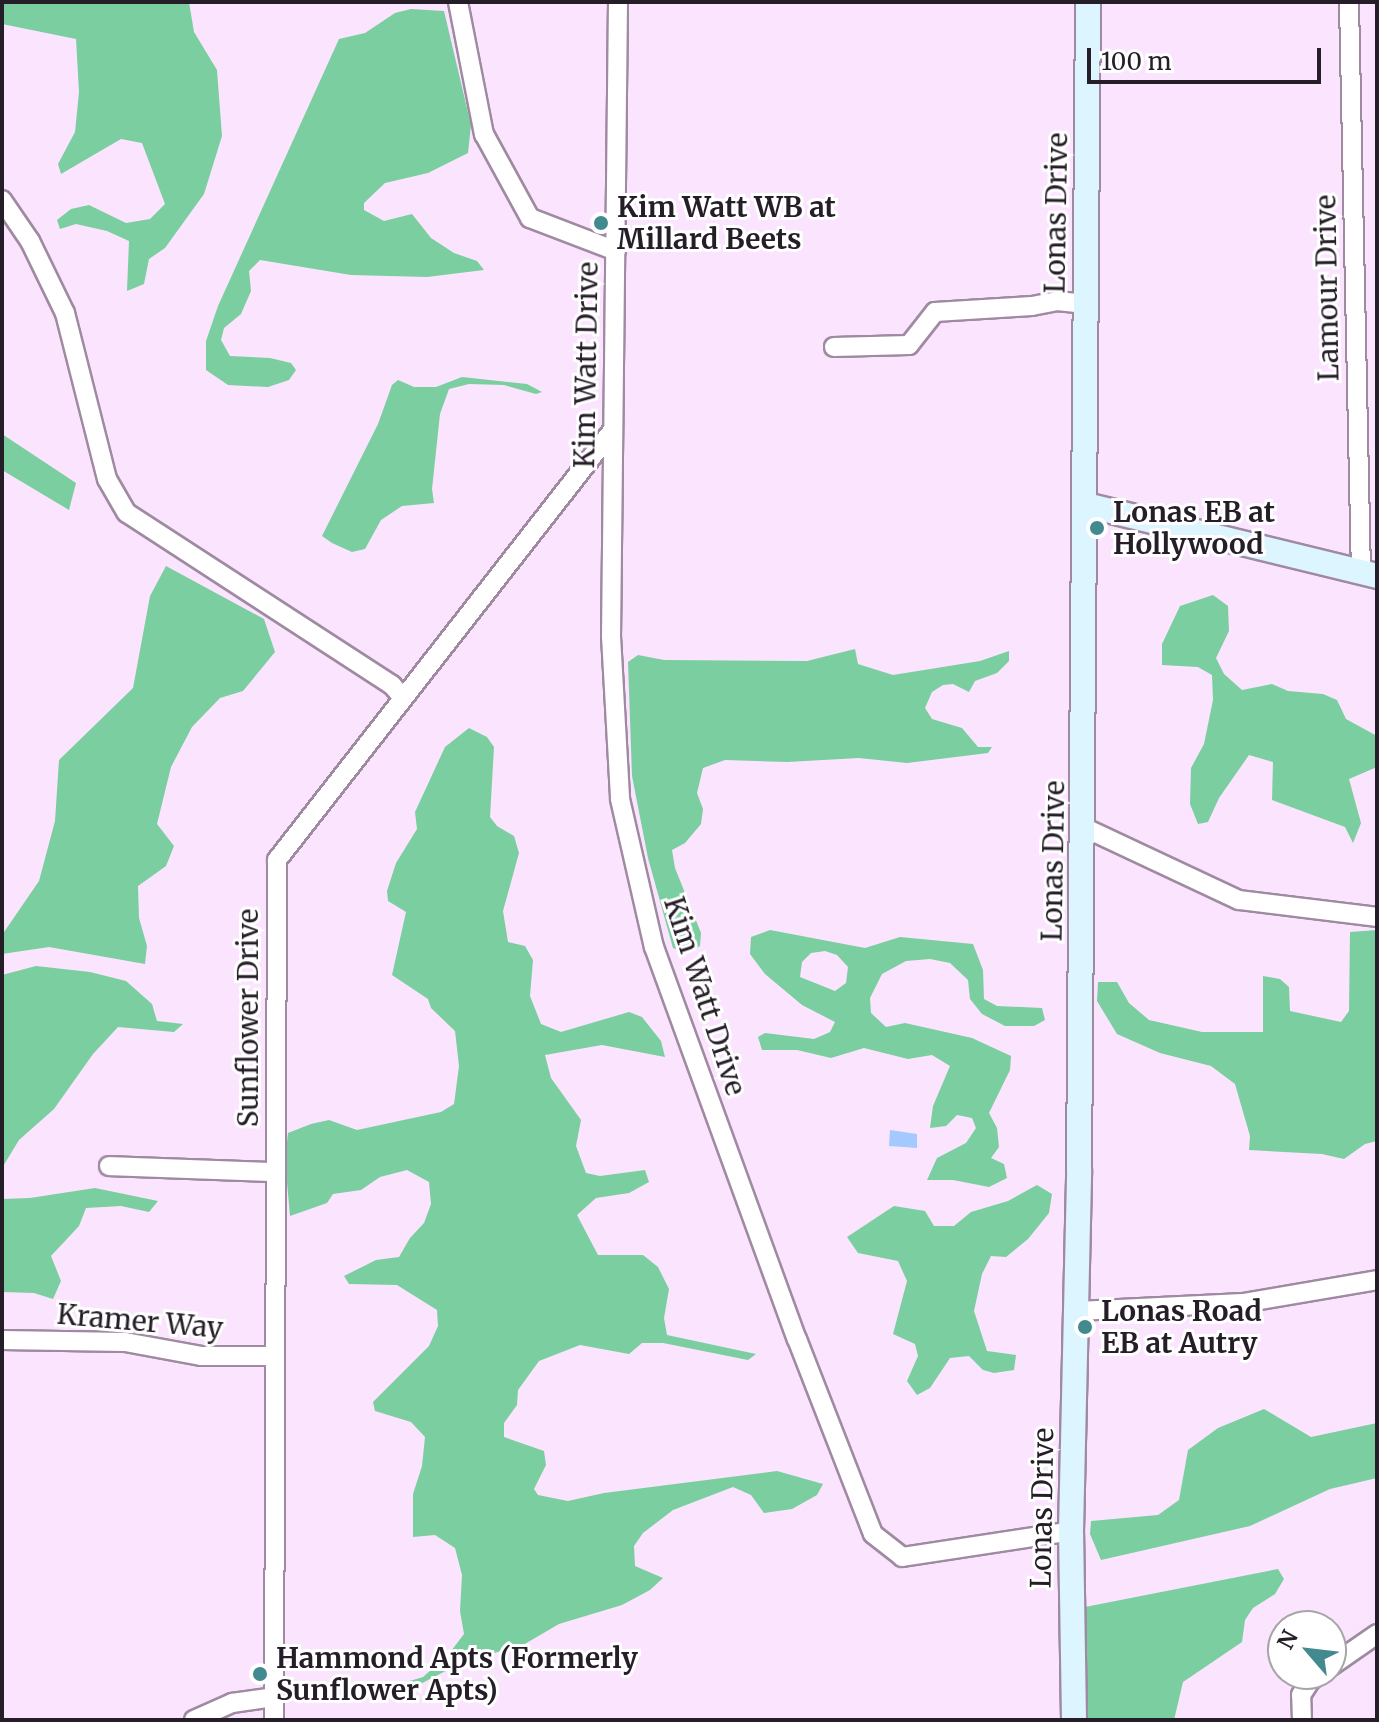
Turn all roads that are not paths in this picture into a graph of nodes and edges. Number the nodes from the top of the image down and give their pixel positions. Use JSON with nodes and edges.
{"nodes":[{"id":1,"x":458,"y":2,"type":"edge"},
{"id":2,"x":618,"y":2,"type":"edge"},
{"id":3,"x":1088,"y":2,"type":"edge"},
{"id":4,"x":1349,"y":2,"type":"edge"},
{"id":5,"x":2,"y":200,"type":"edge"},
{"id":6,"x":616,"y":251,"type":"junction"},
{"id":7,"x":1086,"y":304,"type":"junction"},
{"id":8,"x":834,"y":347,"type":"dead end"},
{"id":9,"x":612,"y":431,"type":"junction"},
{"id":10,"x":1086,"y":505,"type":"junction"},
{"id":11,"x":1369,"y":575,"type":"edge"},
{"id":12,"x":403,"y":698,"type":"junction"},
{"id":13,"x":1083,"y":827,"type":"junction"},
{"id":14,"x":1377,"y":917,"type":"edge"},
{"id":15,"x":109,"y":1166,"type":"dead end"},
{"id":16,"x":275,"y":1172,"type":"junction"},
{"id":17,"x":1377,"y":1280,"type":"edge"},
{"id":18,"x":1077,"y":1311,"type":"junction"},
{"id":19,"x":2,"y":1340,"type":"edge"},
{"id":20,"x":273,"y":1356,"type":"junction"},
{"id":21,"x":1071,"y":1531,"type":"junction"},
{"id":22,"x":1377,"y":1634,"type":"edge"},
{"id":23,"x":1347,"y":1655,"type":"edge"},
{"id":24,"x":1304,"y":1690,"type":"edge"},
{"id":25,"x":274,"y":1697,"type":"junction"},
{"id":26,"x":194,"y":1720,"type":"edge"},
{"id":27,"x":274,"y":1720,"type":"edge"},
{"id":28,"x":1074,"y":1720,"type":"edge"},
{"id":29,"x":1302,"y":1720,"type":"edge"}],
"edges":[{"from":1,"to":6,"type":"street"},
{"from":2,"to":6,"type":"street","name":"Kim Watt Drive"},
{"from":3,"to":7,"type":"street","name":"Lonas Drive"},
{"from":4,"to":11,"type":"street","name":"Lamour Drive"},
{"from":5,"to":12,"type":"street"},
{"from":6,"to":9,"type":"street","name":"Kim Watt Drive"},
{"from":7,"to":8,"type":"street"},
{"from":7,"to":10,"type":"street","name":"Lonas Drive"},
{"from":9,"to":12,"type":"street","name":"Sunflower Drive"},
{"from":9,"to":21,"type":"street","name":"Kim Watt Drive"},
{"from":10,"to":11,"type":"street"},
{"from":10,"to":13,"type":"street","name":"Lonas Drive"},
{"from":12,"to":16,"type":"street","name":"Sunflower Drive"},
{"from":13,"to":14,"type":"street"},
{"from":13,"to":18,"type":"street","name":"Lonas Drive"},
{"from":15,"to":16,"type":"street"},
{"from":16,"to":20,"type":"street","name":"Sunflower Drive"},
{"from":17,"to":18,"type":"street"},
{"from":18,"to":21,"type":"street","name":"Lonas Drive"},
{"from":19,"to":20,"type":"street","name":"Kramer Way"},
{"from":20,"to":25,"type":"street","name":"Sunflower Drive"},
{"from":21,"to":28,"type":"street","name":"Lonas Drive"},
{"from":22,"to":23,"type":"street"},
{"from":24,"to":29,"type":"street"},
{"from":25,"to":26,"type":"street"},
{"from":25,"to":27,"type":"street","name":"Sunflower Drive"}]}
